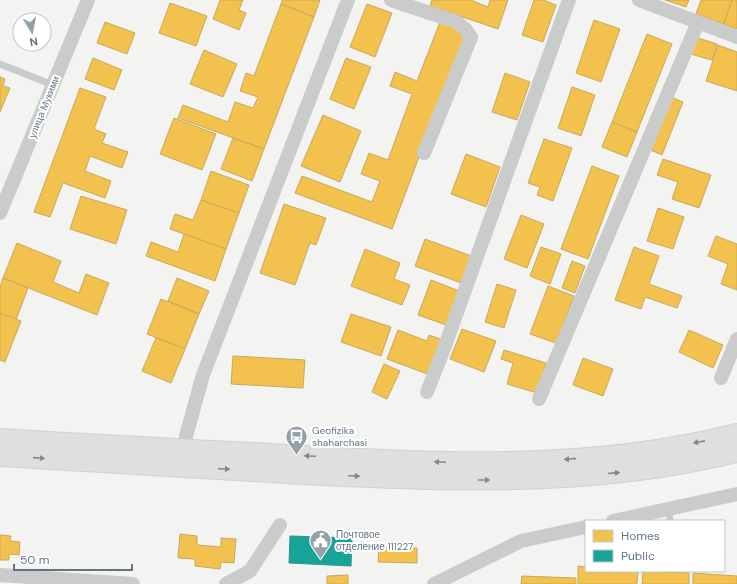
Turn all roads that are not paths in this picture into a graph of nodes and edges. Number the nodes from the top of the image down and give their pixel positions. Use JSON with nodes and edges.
{"nodes":[{"id":1,"x":348,"y":0,"type":"edge"},
{"id":2,"x":391,"y":0,"type":"edge"},
{"id":3,"x":569,"y":0,"type":"edge"},
{"id":4,"x":639,"y":0,"type":"edge"},
{"id":5,"x":85,"y":1,"type":"edge"},
{"id":6,"x":698,"y":22,"type":"junction"},
{"id":7,"x":737,"y":37,"type":"edge"},
{"id":8,"x":0,"y":64,"type":"edge"},
{"id":9,"x":53,"y":85,"type":"junction"},
{"id":10,"x":424,"y":153,"type":"dead end"},
{"id":11,"x":0,"y":213,"type":"edge"},
{"id":12,"x":737,"y":339,"type":"edge"},
{"id":13,"x":734,"y":356,"type":"edge"},
{"id":14,"x":721,"y":378,"type":"dead end"},
{"id":15,"x":427,"y":392,"type":"dead end"},
{"id":16,"x":539,"y":399,"type":"dead end"},
{"id":17,"x":737,"y":434,"type":"edge"},
{"id":18,"x":0,"y":439,"type":"edge"},
{"id":19,"x":737,"y":452,"type":"edge"},
{"id":20,"x":0,"y":456,"type":"edge"},
{"id":21,"x":186,"y":458,"type":"junction"},
{"id":22,"x":737,"y":494,"type":"edge"},
{"id":23,"x":669,"y":515,"type":"edge"},
{"id":24,"x":622,"y":520,"type":"edge"},
{"id":25,"x":280,"y":525,"type":"dead end"},
{"id":26,"x":585,"y":527,"type":"edge"},
{"id":27,"x":0,"y":575,"type":"edge"},
{"id":28,"x":439,"y":582,"type":"edge"},
{"id":29,"x":133,"y":584,"type":"edge"},
{"id":30,"x":226,"y":584,"type":"edge"}],
"edges":[{"from":1,"to":21,"type":"street"},
{"from":2,"to":10,"type":"street"},
{"from":3,"to":15,"type":"street"},
{"from":4,"to":6,"type":"street"},
{"from":5,"to":9,"type":"street","name":"улица Мукими"},
{"from":6,"to":7,"type":"street"},
{"from":6,"to":16,"type":"street"},
{"from":8,"to":9,"type":"lane"},
{"from":9,"to":11,"type":"street","name":"улица Мукими"},
{"from":12,"to":13,"type":"street"},
{"from":13,"to":14,"type":"street"},
{"from":17,"to":21,"type":"main road","one_way":true},
{"from":18,"to":21,"type":"main road"},
{"from":21,"to":19,"type":"main road","one_way":true},
{"from":20,"to":21,"type":"main road","one_way":true},
{"from":22,"to":23,"type":"street"},
{"from":23,"to":24,"type":"street"},
{"from":25,"to":30,"type":"street"},
{"from":26,"to":28,"type":"street"},
{"from":27,"to":29,"type":"street"}]}
